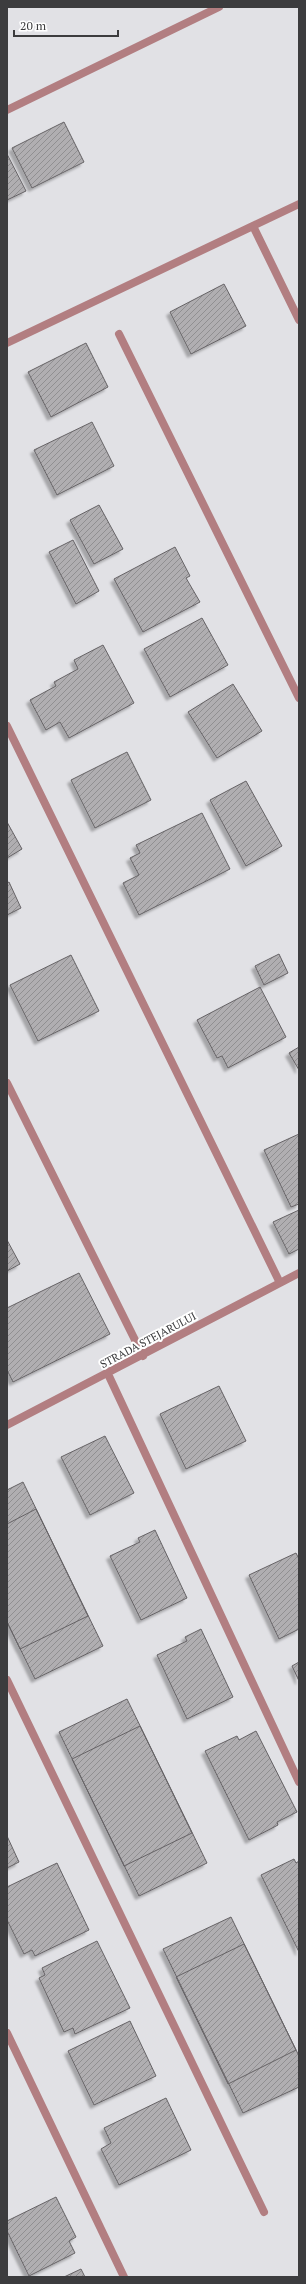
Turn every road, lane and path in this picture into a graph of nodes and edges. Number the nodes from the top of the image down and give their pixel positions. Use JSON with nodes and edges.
{"nodes":[{"id":1,"x":219,"y":7,"type":"edge"},
{"id":2,"x":7,"y":110,"type":"edge"},
{"id":3,"x":299,"y":204,"type":"edge"},
{"id":4,"x":253,"y":226,"type":"junction"},
{"id":5,"x":299,"y":320,"type":"edge"},
{"id":6,"x":119,"y":334,"type":"dead end"},
{"id":7,"x":7,"y":343,"type":"edge"},
{"id":8,"x":299,"y":698,"type":"edge"},
{"id":9,"x":7,"y":726,"type":"edge"},
{"id":10,"x":7,"y":1083,"type":"edge"},
{"id":11,"x":299,"y":1273,"type":"edge"},
{"id":12,"x":280,"y":1283,"type":"junction"},
{"id":13,"x":142,"y":1356,"type":"junction"},
{"id":14,"x":108,"y":1374,"type":"junction"},
{"id":15,"x":7,"y":1425,"type":"edge"},
{"id":16,"x":7,"y":1680,"type":"edge"},
{"id":17,"x":299,"y":1782,"type":"edge"},
{"id":18,"x":7,"y":2033,"type":"edge"},
{"id":19,"x":264,"y":2212,"type":"dead end"},
{"id":20,"x":124,"y":2277,"type":"edge"}],
"edges":[{"from":1,"to":2,"type":"street"},
{"from":3,"to":4,"type":"street"},
{"from":4,"to":5,"type":"street"},
{"from":4,"to":7,"type":"street"},
{"from":6,"to":8,"type":"street"},
{"from":9,"to":12,"type":"street"},
{"from":10,"to":13,"type":"street"},
{"from":11,"to":12,"type":"street","name":"STRADA STEJARULUI"},
{"from":12,"to":13,"type":"street","name":"STRADA STEJARULUI"},
{"from":13,"to":14,"type":"street","name":"STRADA STEJARULUI"},
{"from":14,"to":15,"type":"street","name":"STRADA STEJARULUI"},
{"from":14,"to":17,"type":"street"},
{"from":16,"to":19,"type":"street"},
{"from":18,"to":20,"type":"street"}]}
